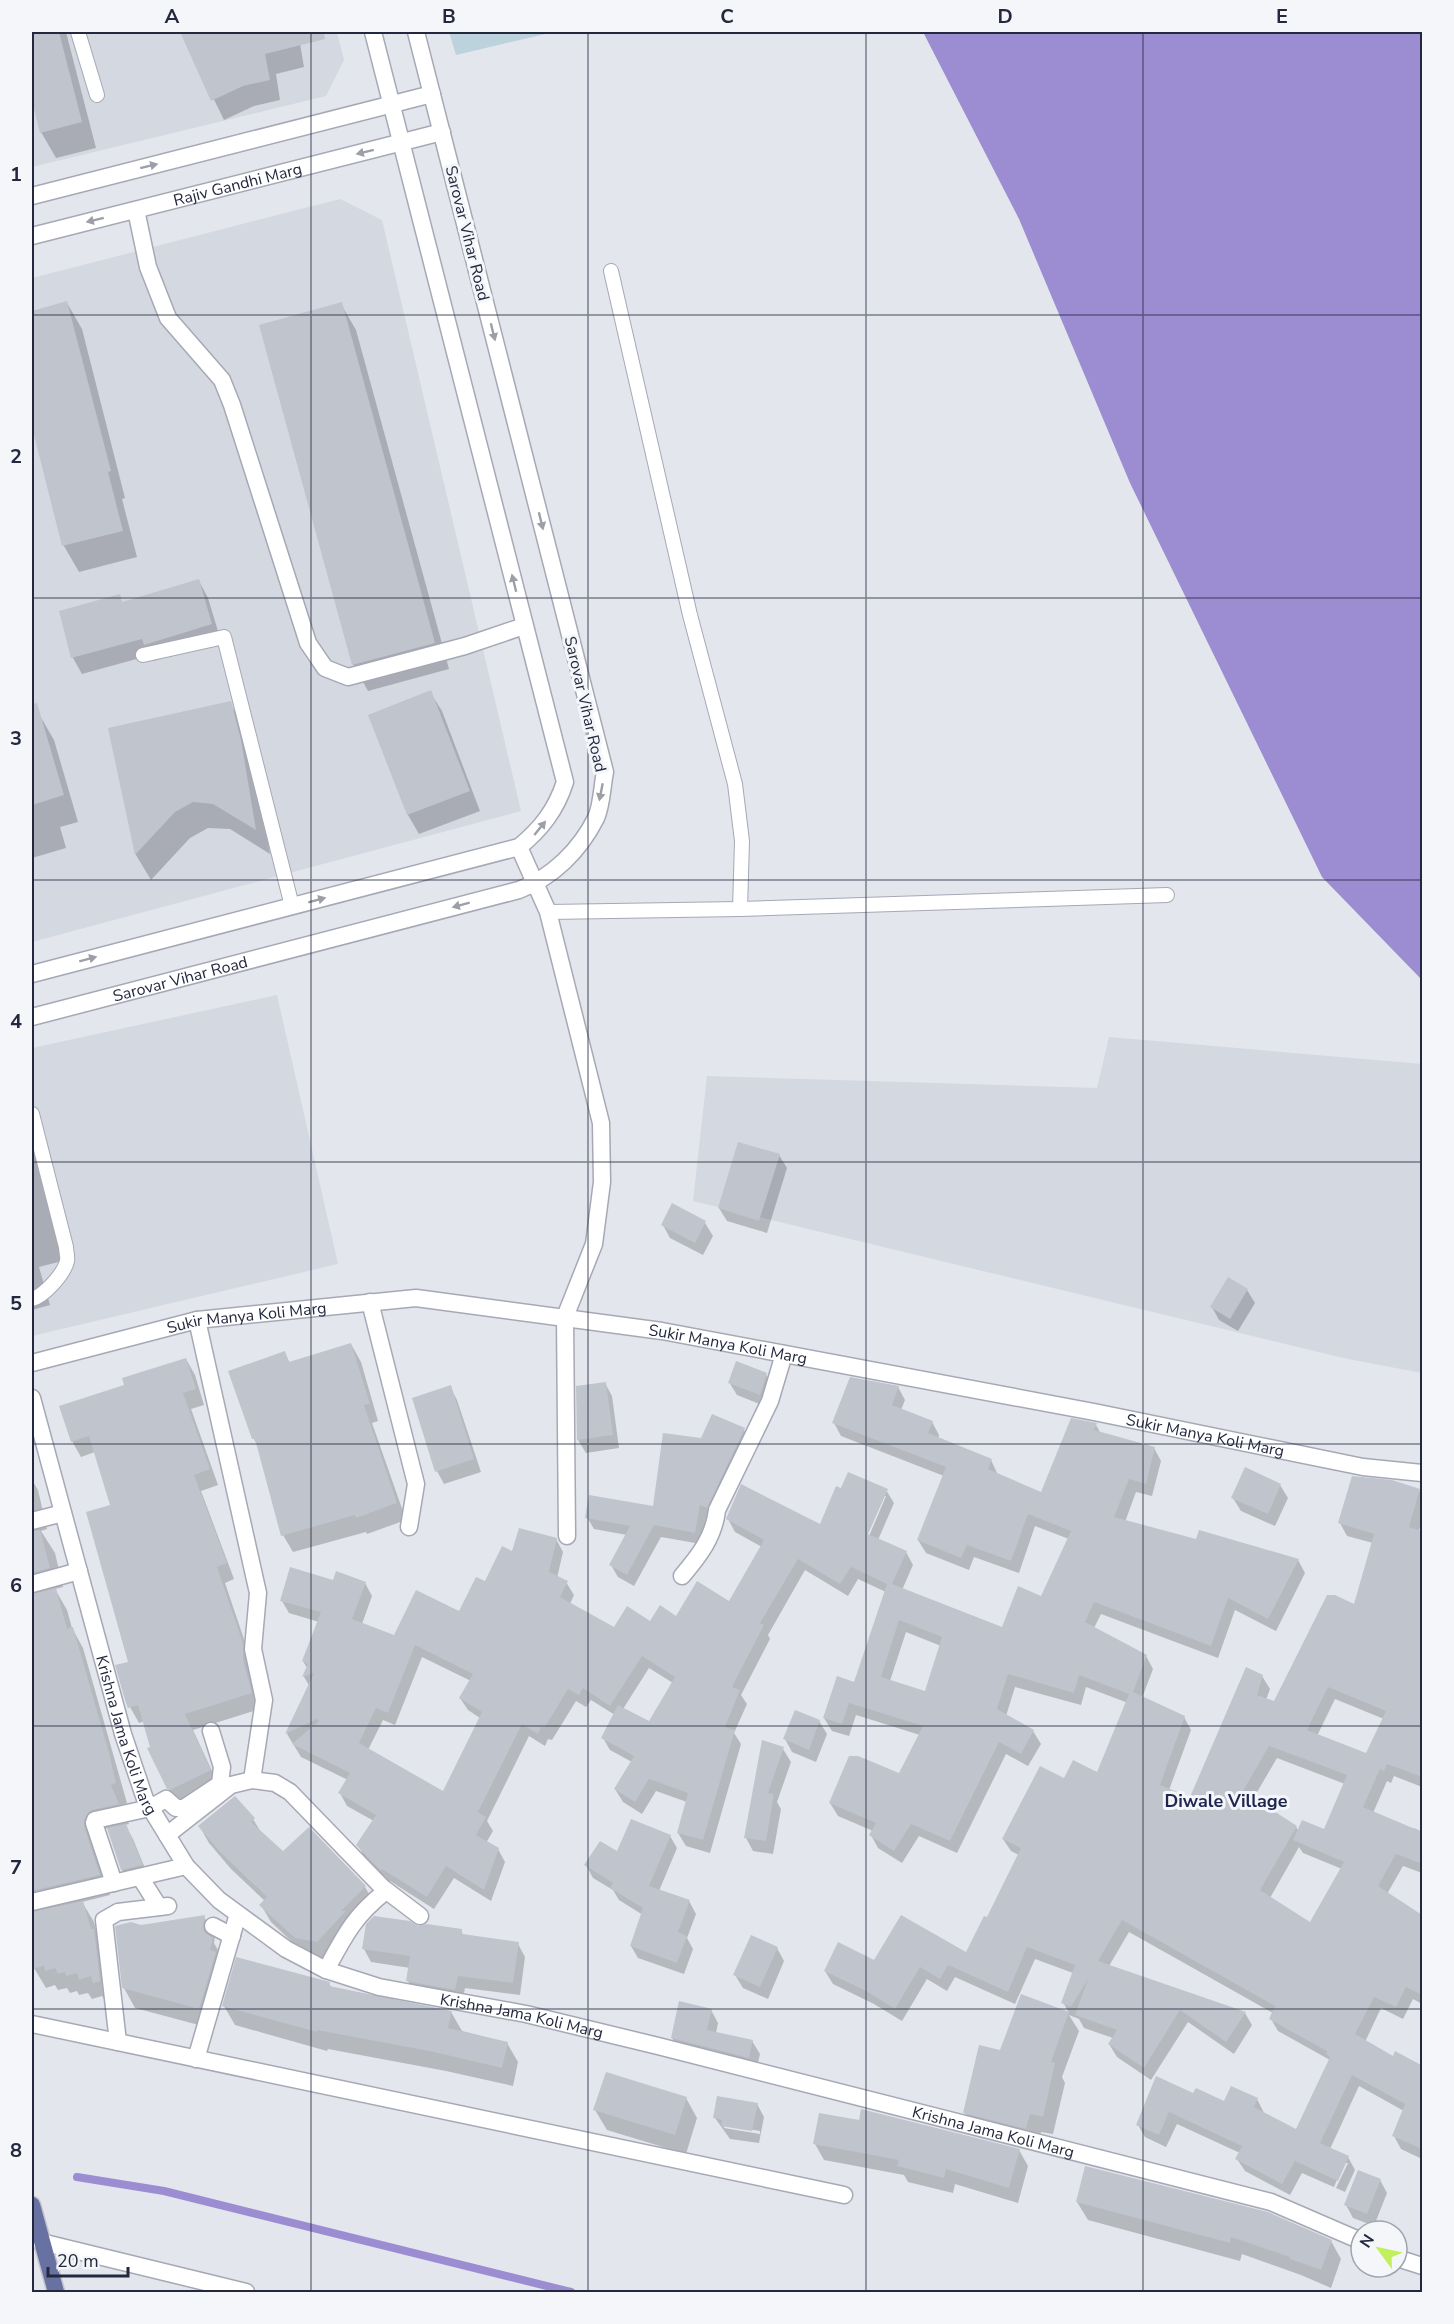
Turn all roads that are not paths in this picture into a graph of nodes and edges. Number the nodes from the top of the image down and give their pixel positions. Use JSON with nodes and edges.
{"nodes":[{"id":1,"x":78,"y":32,"type":"edge"},
{"id":2,"x":373,"y":32,"type":"edge"},
{"id":3,"x":416,"y":32,"type":"edge"},
{"id":4,"x":432,"y":93,"type":"junction"},
{"id":5,"x":97,"y":95,"type":"dead end"},
{"id":6,"x":391,"y":104,"type":"junction"},
{"id":7,"x":442,"y":132,"type":"junction"},
{"id":8,"x":401,"y":143,"type":"junction"},
{"id":9,"x":32,"y":195,"type":"edge"},
{"id":10,"x":136,"y":210,"type":"junction"},
{"id":11,"x":32,"y":236,"type":"edge"},
{"id":12,"x":611,"y":271,"type":"dead end"},
{"id":13,"x":524,"y":626,"type":"junction"},
{"id":14,"x":143,"y":654,"type":"dead end"},
{"id":15,"x":519,"y":847,"type":"junction"},
{"id":16,"x":535,"y":884,"type":"junction"},
{"id":17,"x":1167,"y":895,"type":"dead end"},
{"id":18,"x":292,"y":906,"type":"junction"},
{"id":19,"x":740,"y":909,"type":"junction"},
{"id":20,"x":548,"y":912,"type":"junction"},
{"id":21,"x":32,"y":974,"type":"edge"},
{"id":22,"x":32,"y":1017,"type":"edge"},
{"id":23,"x":32,"y":1114,"type":"edge"},
{"id":24,"x":32,"y":1299,"type":"edge"},
{"id":25,"x":370,"y":1302,"type":"junction"},
{"id":26,"x":565,"y":1317,"type":"junction"},
{"id":27,"x":197,"y":1320,"type":"junction"},
{"id":28,"x":784,"y":1354,"type":"junction"},
{"id":29,"x":32,"y":1363,"type":"edge"},
{"id":30,"x":32,"y":1398,"type":"edge"},
{"id":31,"x":1422,"y":1473,"type":"edge"},
{"id":32,"x":63,"y":1513,"type":"junction"},
{"id":33,"x":32,"y":1521,"type":"edge"},
{"id":34,"x":409,"y":1527,"type":"dead end"},
{"id":35,"x":567,"y":1536,"type":"dead end"},
{"id":36,"x":77,"y":1566,"type":"junction"},
{"id":37,"x":32,"y":1573,"type":"edge"},
{"id":38,"x":682,"y":1576,"type":"dead end"},
{"id":39,"x":32,"y":1584,"type":"edge"},
{"id":40,"x":210,"y":1731,"type":"dead end"},
{"id":41,"x":252,"y":1780,"type":"junction"},
{"id":42,"x":150,"y":1808,"type":"junction"},
{"id":43,"x":167,"y":1835,"type":"junction"},
{"id":44,"x":186,"y":1866,"type":"junction"},
{"id":45,"x":140,"y":1876,"type":"junction"},
{"id":46,"x":114,"y":1883,"type":"junction"},
{"id":47,"x":386,"y":1891,"type":"junction"},
{"id":48,"x":32,"y":1902,"type":"edge"},
{"id":49,"x":234,"y":1912,"type":"junction"},
{"id":50,"x":420,"y":1916,"type":"dead end"},
{"id":51,"x":326,"y":1970,"type":"junction"},
{"id":52,"x":32,"y":2024,"type":"edge"},
{"id":53,"x":118,"y":2042,"type":"junction"},
{"id":54,"x":196,"y":2058,"type":"junction"},
{"id":55,"x":844,"y":2195,"type":"dead end"},
{"id":56,"x":32,"y":2205,"type":"edge"},
{"id":57,"x":1349,"y":2236,"type":"edge"},
{"id":58,"x":36,"y":2241,"type":"edge"},
{"id":59,"x":56,"y":2292,"type":"edge"},
{"id":60,"x":246,"y":2292,"type":"edge"}],
"edges":[{"from":1,"to":5,"type":"lane"},
{"from":2,"to":6,"type":"street"},
{"from":3,"to":4,"type":"street","name":"Sarovar Vihar Road"},
{"from":4,"to":6,"type":"street"},
{"from":4,"to":7,"type":"street","name":"Sarovar Vihar Road"},
{"from":6,"to":8,"type":"street"},
{"from":9,"to":6,"type":"street","one_way":true},
{"from":7,"to":8,"type":"street","name":"Rajiv Gandhi Marg"},
{"from":7,"to":16,"type":"street","name":"Sarovar Vihar Road","one_way":true},
{"from":8,"to":10,"type":"street","name":"Rajiv Gandhi Marg","one_way":true},
{"from":13,"to":8,"type":"street","one_way":true},
{"from":10,"to":11,"type":"street","name":"Rajiv Gandhi Marg","one_way":true},
{"from":10,"to":13,"type":"street"},
{"from":12,"to":19,"type":"lane"},
{"from":15,"to":13,"type":"street","one_way":true},
{"from":14,"to":18,"type":"lane"},
{"from":15,"to":16,"type":"street"},
{"from":18,"to":15,"type":"street","one_way":true},
{"from":16,"to":20,"type":"street"},
{"from":16,"to":22,"type":"street","name":"Sarovar Vihar Road","one_way":true},
{"from":17,"to":19,"type":"lane"},
{"from":21,"to":18,"type":"street","one_way":true},
{"from":19,"to":20,"type":"lane"},
{"from":20,"to":26,"type":"street"},
{"from":23,"to":24,"type":"lane"},
{"from":25,"to":26,"type":"street","name":"Sukir Manya Koli Marg"},
{"from":25,"to":27,"type":"street","name":"Sukir Manya Koli Marg"},
{"from":25,"to":34,"type":"street"},
{"from":26,"to":28,"type":"street","name":"Sukir Manya Koli Marg"},
{"from":26,"to":35,"type":"street"},
{"from":27,"to":29,"type":"street","name":"Sukir Manya Koli Marg"},
{"from":27,"to":41,"type":"street"},
{"from":28,"to":31,"type":"street","name":"Sukir Manya Koli Marg"},
{"from":28,"to":38,"type":"street"},
{"from":30,"to":32,"type":"street","name":"Krishna Jama Koli Marg"},
{"from":32,"to":33,"type":"street"},
{"from":32,"to":36,"type":"street","name":"Krishna Jama Koli Marg"},
{"from":36,"to":37,"type":"street"},
{"from":36,"to":39,"type":"street"},
{"from":36,"to":42,"type":"street","name":"Krishna Jama Koli Marg"},
{"from":40,"to":42,"type":"street"},
{"from":41,"to":43,"type":"street"},
{"from":41,"to":47,"type":"street"},
{"from":42,"to":43,"type":"street","name":"Krishna Jama Koli Marg"},
{"from":42,"to":46,"type":"street"},
{"from":43,"to":44,"type":"street","name":"Krishna Jama Koli Marg"},
{"from":44,"to":45,"type":"street"},
{"from":44,"to":49,"type":"street","name":"Krishna Jama Koli Marg"},
{"from":45,"to":46,"type":"street"},
{"from":45,"to":53,"type":"street"},
{"from":46,"to":48,"type":"street"},
{"from":47,"to":50,"type":"street"},
{"from":47,"to":51,"type":"street"},
{"from":49,"to":51,"type":"street","name":"Krishna Jama Koli Marg"},
{"from":49,"to":54,"type":"street"},
{"from":51,"to":57,"type":"street","name":"Krishna Jama Koli Marg"},
{"from":52,"to":53,"type":"street"},
{"from":53,"to":54,"type":"street"},
{"from":54,"to":55,"type":"street"},
{"from":56,"to":58,"type":"main road"},
{"from":58,"to":59,"type":"main road"},
{"from":58,"to":60,"type":"street"}]}
